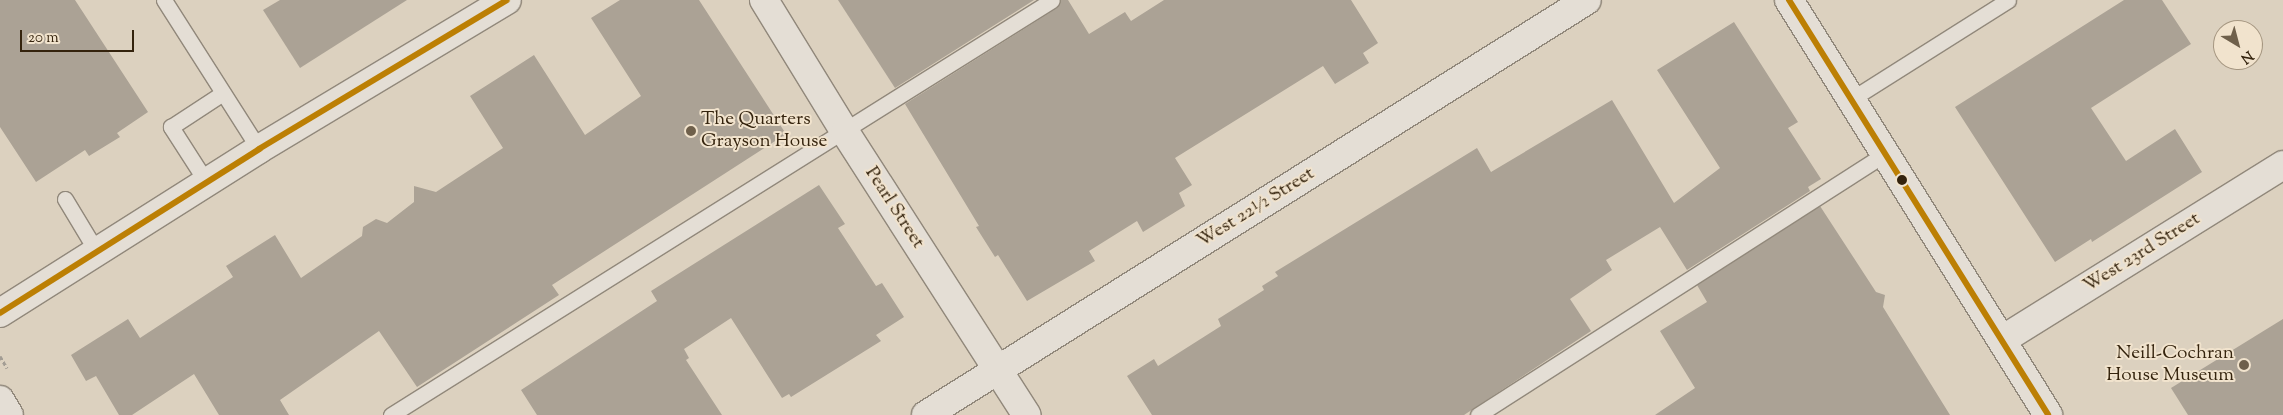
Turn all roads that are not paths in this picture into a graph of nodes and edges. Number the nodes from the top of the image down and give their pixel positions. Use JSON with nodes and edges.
{"nodes":[{"id":1,"x":164,"y":0,"type":"edge"},
{"id":2,"x":507,"y":0,"type":"edge"},
{"id":3,"x":764,"y":0,"type":"edge"},
{"id":4,"x":1052,"y":0,"type":"edge"},
{"id":5,"x":1587,"y":0,"type":"edge"},
{"id":6,"x":1789,"y":0,"type":"edge"},
{"id":7,"x":2008,"y":0,"type":"edge"},
{"id":8,"x":223,"y":93,"type":"junction"},
{"id":9,"x":1850,"y":100,"type":"junction"},
{"id":10,"x":845,"y":132,"type":"junction"},
{"id":11,"x":259,"y":149,"type":"junction"},
{"id":12,"x":1883,"y":155,"type":"junction"},
{"id":13,"x":2283,"y":165,"type":"edge"},
{"id":14,"x":207,"y":183,"type":"junction"},
{"id":15,"x":65,"y":199,"type":"dead end"},
{"id":16,"x":97,"y":252,"type":"junction"},
{"id":17,"x":0,"y":313,"type":"edge"},
{"id":18,"x":2002,"y":340,"type":"junction"},
{"id":19,"x":999,"y":370,"type":"junction"},
{"id":20,"x":0,"y":400,"type":"edge"},
{"id":21,"x":10,"y":415,"type":"edge"},
{"id":22,"x":391,"y":415,"type":"edge"},
{"id":23,"x":926,"y":415,"type":"edge"},
{"id":24,"x":1027,"y":415,"type":"edge"},
{"id":25,"x":1478,"y":415,"type":"edge"},
{"id":26,"x":2048,"y":415,"type":"edge"}],
"edges":[{"from":1,"to":8,"type":"lane"},
{"from":2,"to":11,"type":"street"},
{"from":3,"to":10,"type":"street","name":"Pearl Street"},
{"from":4,"to":10,"type":"lane"},
{"from":5,"to":19,"type":"street","name":"West 22½ Street"},
{"from":6,"to":9,"type":"street"},
{"from":7,"to":9,"type":"lane"},
{"from":8,"to":11,"type":"lane"},
{"from":8,"to":14,"type":"lane"},
{"from":9,"to":12,"type":"street"},
{"from":10,"to":19,"type":"street","name":"Pearl Street"},
{"from":10,"to":22,"type":"lane"},
{"from":11,"to":14,"type":"street"},
{"from":12,"to":18,"type":"street"},
{"from":12,"to":25,"type":"lane"},
{"from":13,"to":18,"type":"street","name":"West 23rd Street"},
{"from":14,"to":16,"type":"street"},
{"from":15,"to":16,"type":"lane"},
{"from":16,"to":17,"type":"street"},
{"from":18,"to":26,"type":"street"},
{"from":19,"to":23,"type":"street","name":"West 22½ Street"},
{"from":19,"to":24,"type":"street","name":"Pearl Street"},
{"from":20,"to":21,"type":"street"}]}
